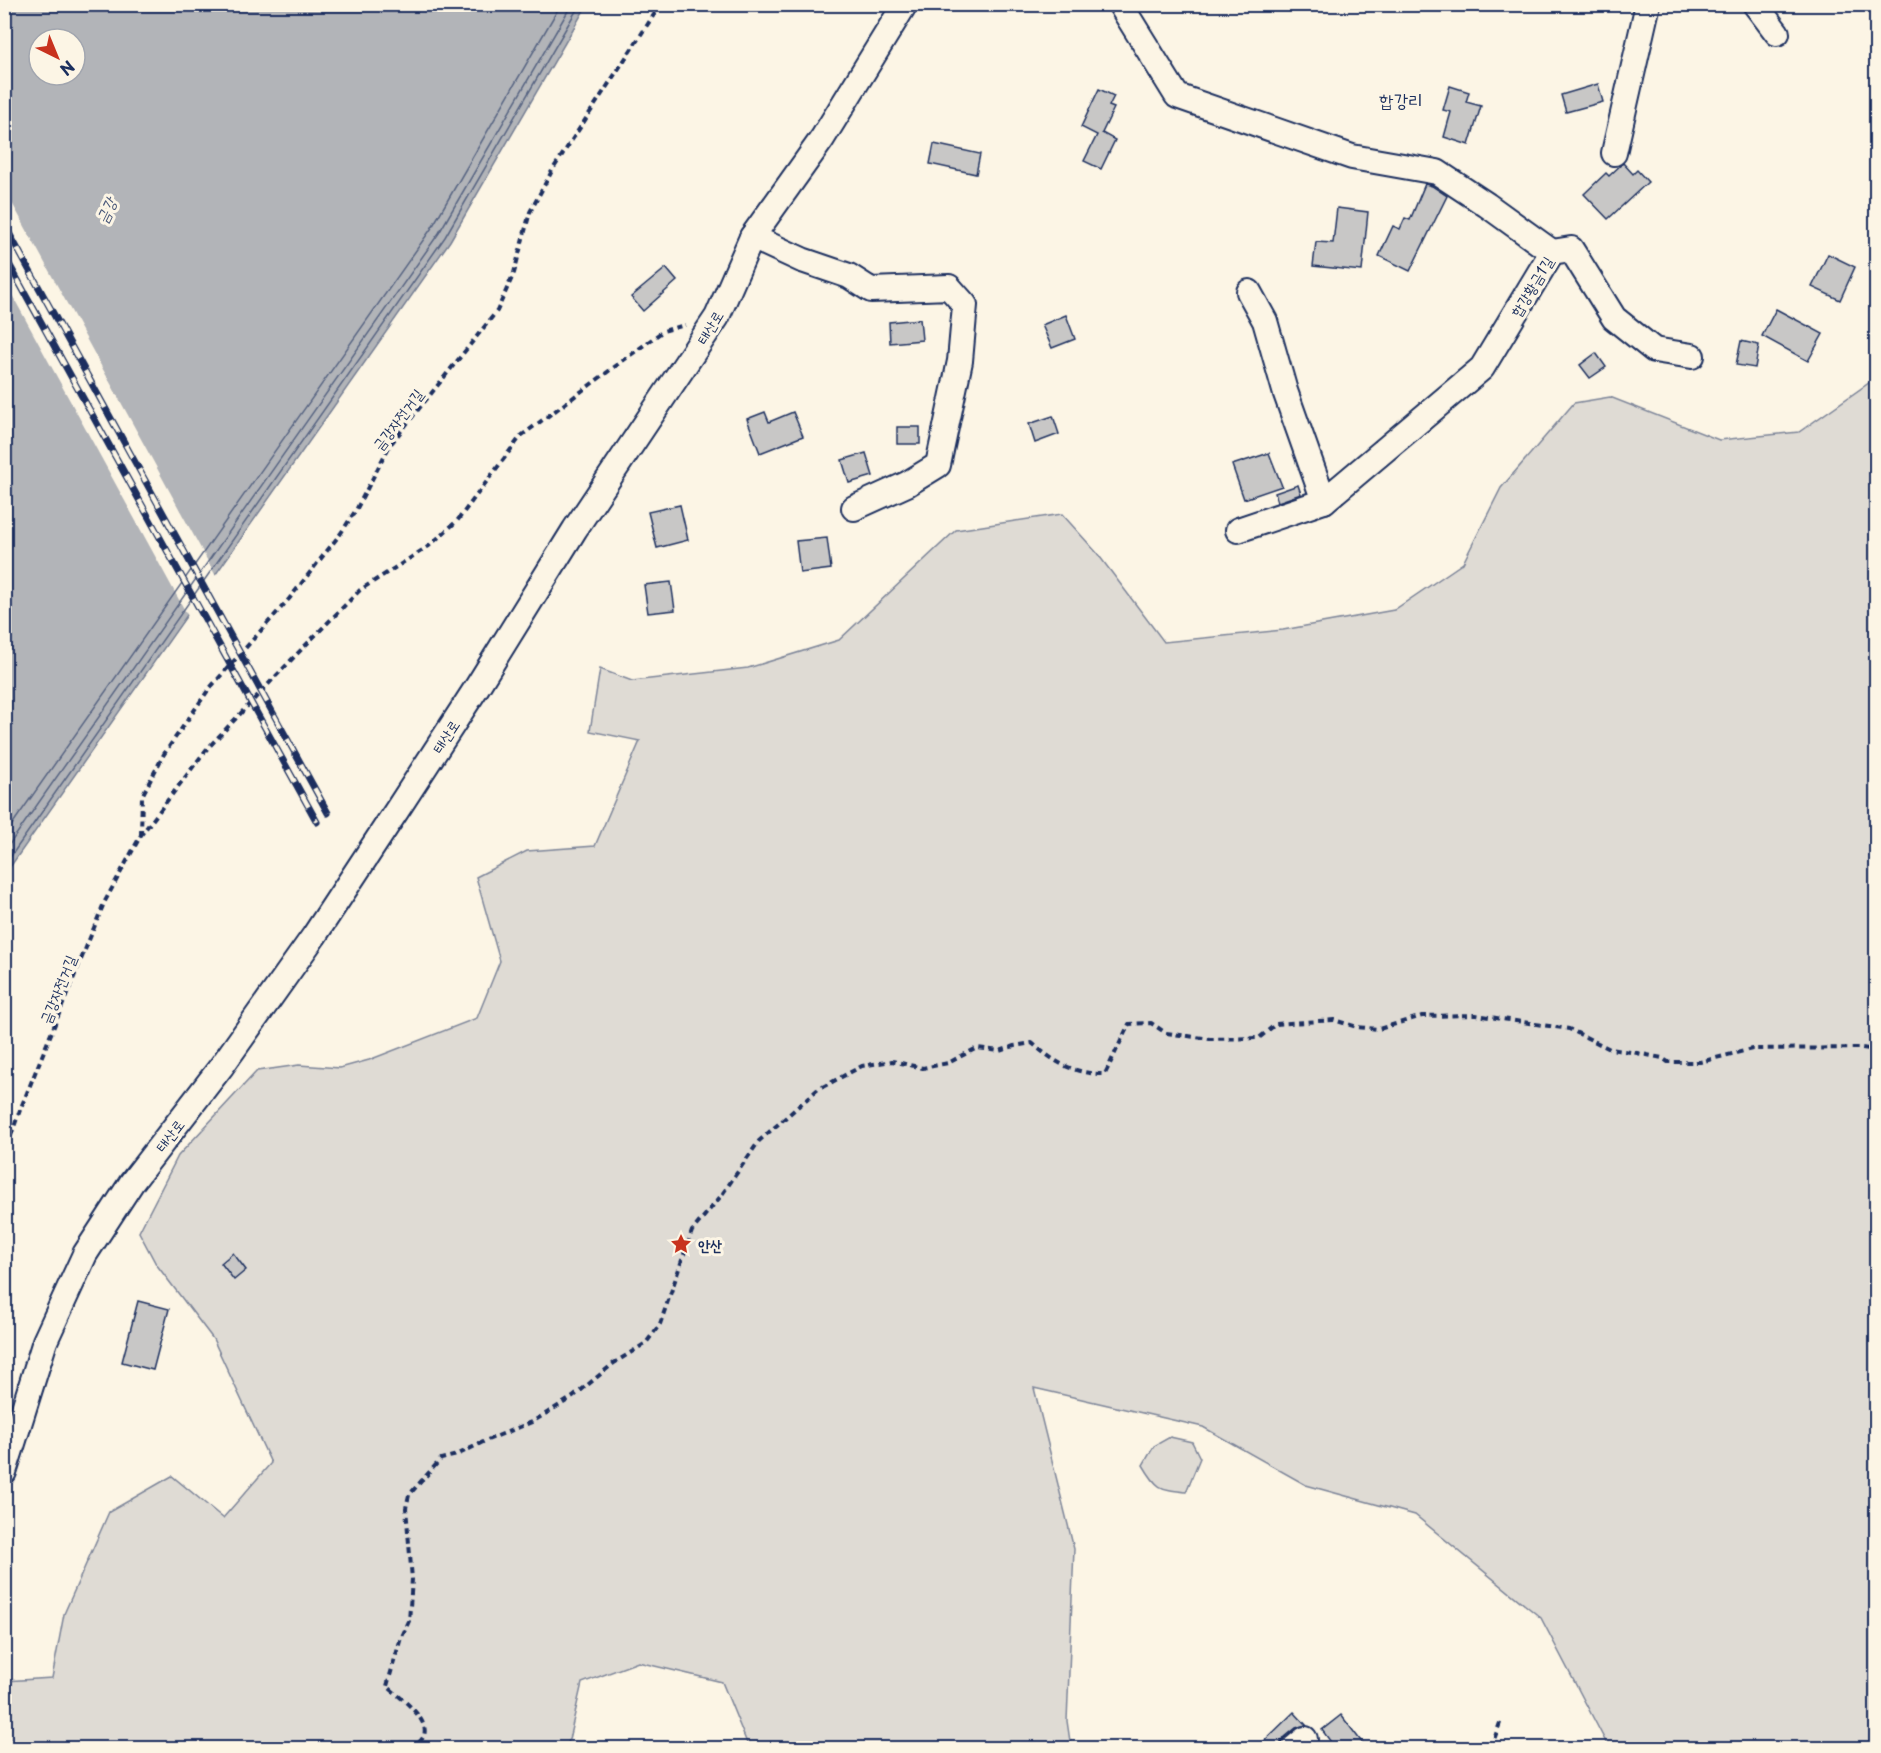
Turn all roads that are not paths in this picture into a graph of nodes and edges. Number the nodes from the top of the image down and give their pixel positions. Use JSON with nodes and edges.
{"nodes":[{"id":1,"x":905,"y":4,"type":"edge"},
{"id":2,"x":1120,"y":4,"type":"edge"},
{"id":3,"x":1648,"y":4,"type":"edge"},
{"id":4,"x":1755,"y":4,"type":"edge"},
{"id":5,"x":1777,"y":33,"type":"dead end"},
{"id":6,"x":1614,"y":153,"type":"dead end"},
{"id":7,"x":752,"y":237,"type":"junction"},
{"id":8,"x":1552,"y":252,"type":"junction"},
{"id":9,"x":1249,"y":292,"type":"dead end"},
{"id":10,"x":1692,"y":356,"type":"dead end"},
{"id":11,"x":1324,"y":501,"type":"junction"},
{"id":12,"x":854,"y":508,"type":"dead end"},
{"id":13,"x":1238,"y":530,"type":"dead end"},
{"id":14,"x":4,"y":1472,"type":"edge"}],
"edges":[{"from":1,"to":7,"type":"street","name":"태산로"},
{"from":2,"to":8,"type":"street","name":"합강황금1길"},
{"from":3,"to":6,"type":"street"},
{"from":4,"to":5,"type":"street"},
{"from":7,"to":12,"type":"street"},
{"from":7,"to":14,"type":"street","name":"태산로"},
{"from":8,"to":10,"type":"street"},
{"from":8,"to":11,"type":"street","name":"합강황금1길"},
{"from":9,"to":11,"type":"street"},
{"from":11,"to":13,"type":"street"}]}
